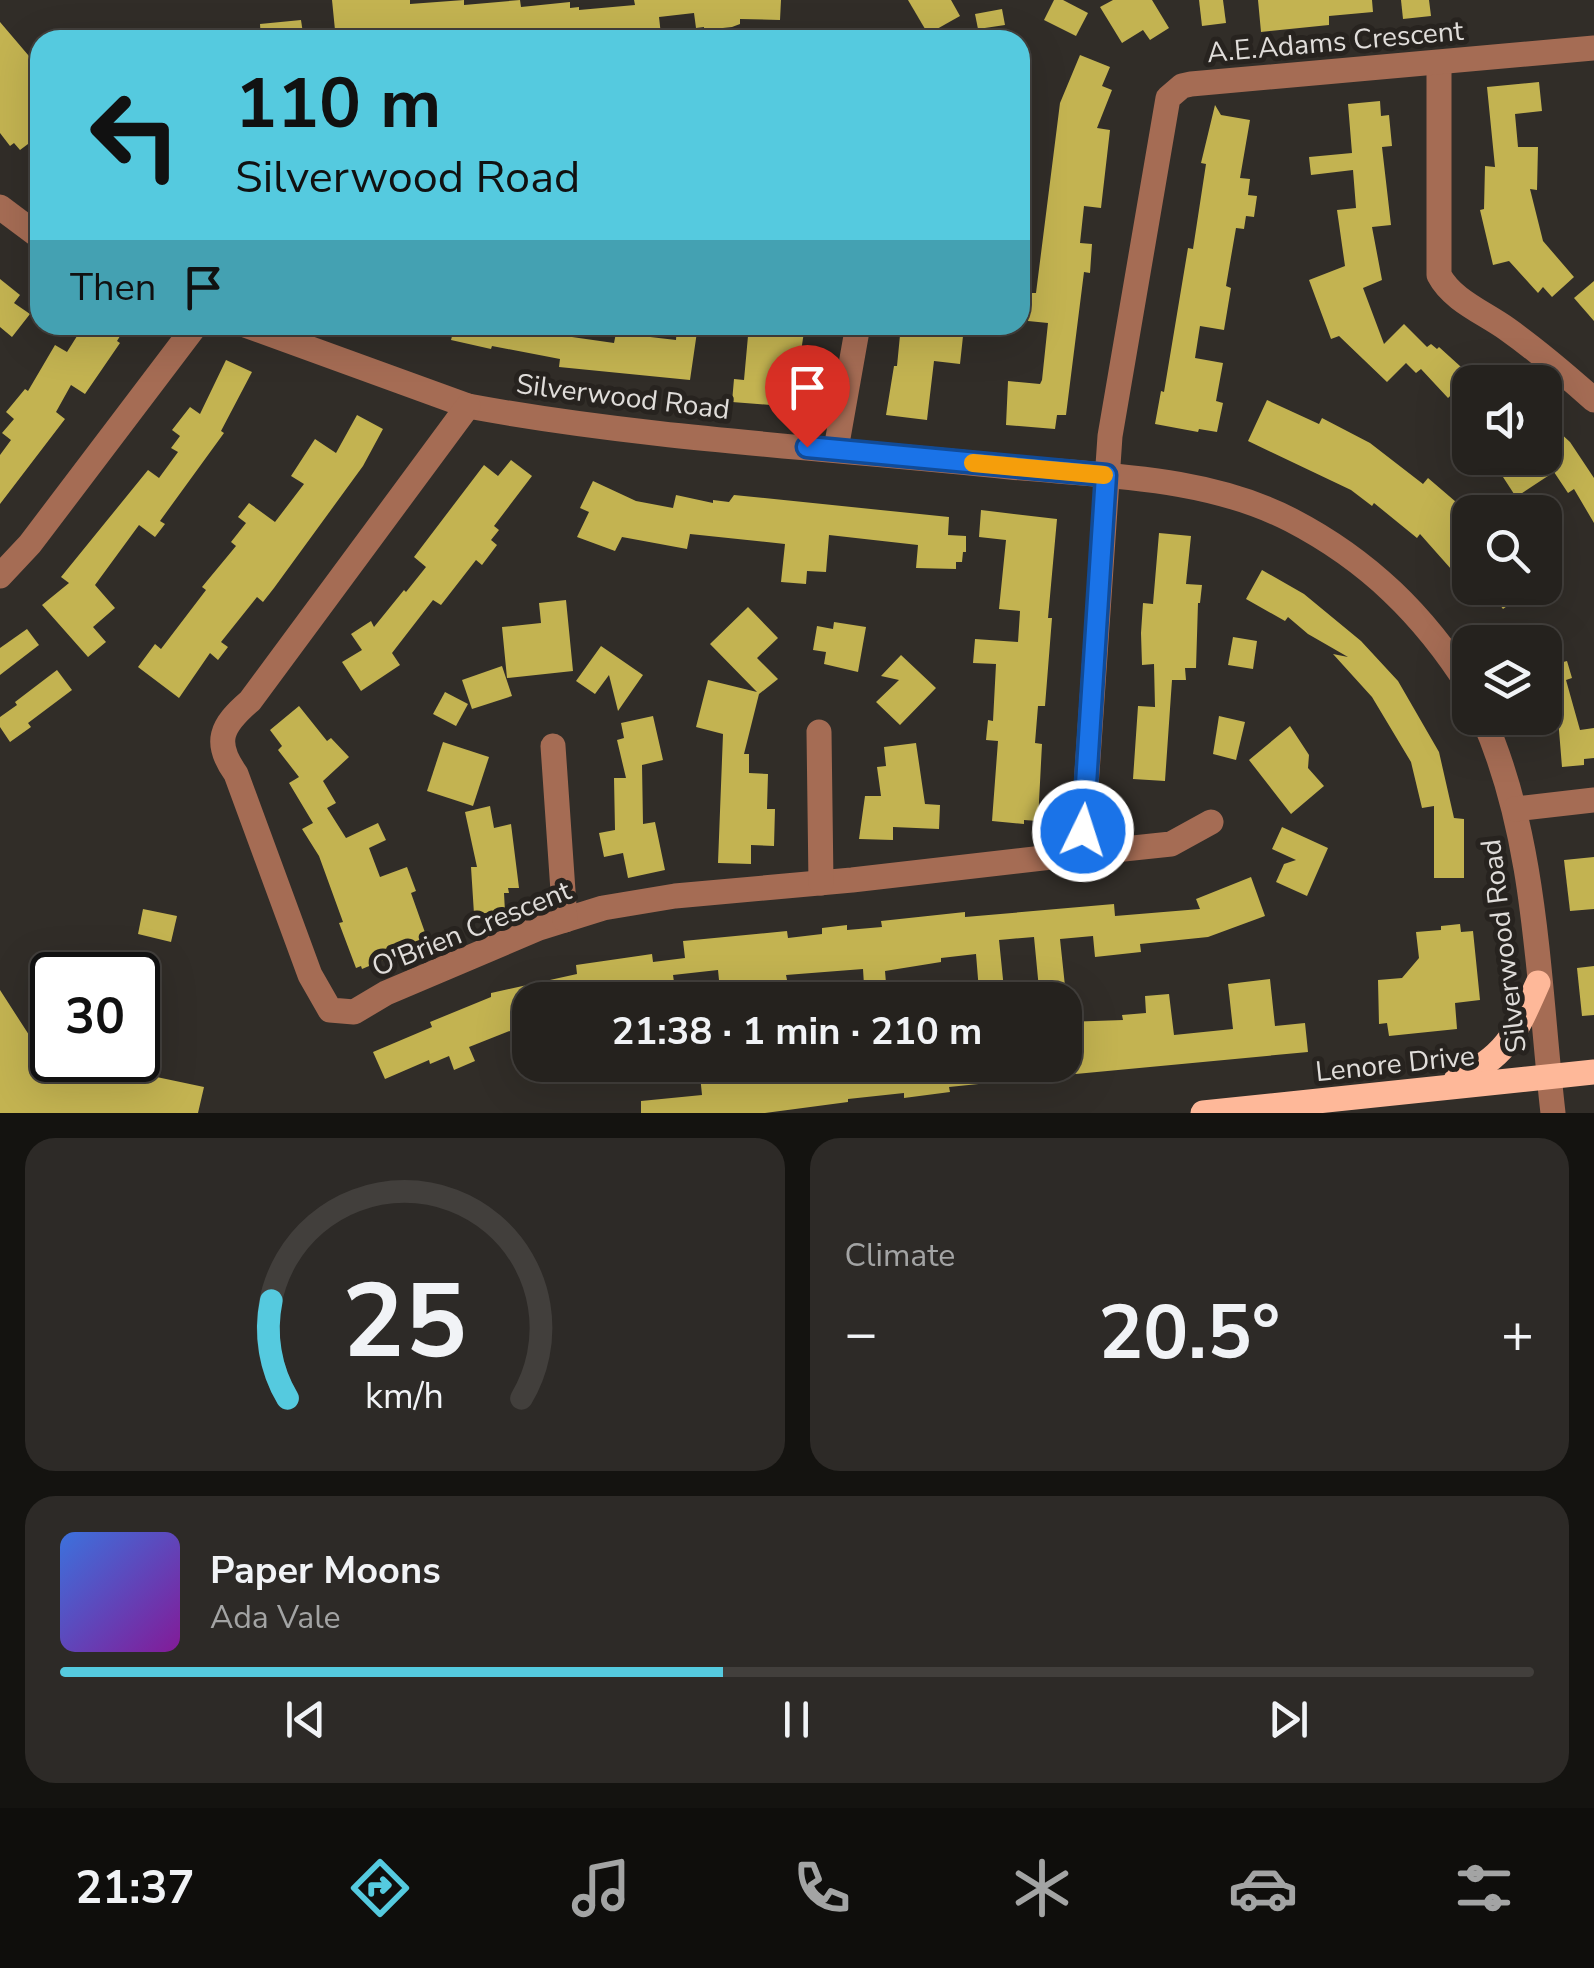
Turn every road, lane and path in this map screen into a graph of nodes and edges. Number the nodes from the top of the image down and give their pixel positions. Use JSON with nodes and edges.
{"nodes":[{"id":1,"x":1594,"y":48,"type":"edge"},
{"id":2,"x":1439,"y":63,"type":"junction"},
{"id":3,"x":0,"y":207,"type":"edge"},
{"id":4,"x":30,"y":230,"type":"edge"},
{"id":5,"x":188,"y":335,"type":"edge"},
{"id":6,"x":273,"y":335,"type":"edge"},
{"id":7,"x":856,"y":335,"type":"edge"},
{"id":8,"x":1594,"y":400,"type":"edge"},
{"id":9,"x":468,"y":406,"type":"junction"},
{"id":10,"x":836,"y":449,"type":"junction"},
{"id":11,"x":1106,"y":475,"type":"junction"},
{"id":12,"x":0,"y":576,"type":"edge"},
{"id":13,"x":1452,"y":662,"type":"edge"},
{"id":14,"x":819,"y":732,"type":"dead end"},
{"id":15,"x":1491,"y":735,"type":"edge"},
{"id":16,"x":553,"y":746,"type":"dead end"},
{"id":17,"x":1594,"y":800,"type":"edge"},
{"id":18,"x":1516,"y":809,"type":"junction"},
{"id":19,"x":1211,"y":822,"type":"dead end"},
{"id":20,"x":1086,"y":853,"type":"junction"},
{"id":21,"x":820,"y":884,"type":"junction"},
{"id":22,"x":564,"y":920,"type":"junction"},
{"id":23,"x":1538,"y":983,"type":"junction"},
{"id":24,"x":1594,"y":1072,"type":"edge"},
{"id":25,"x":1549,"y":1077,"type":"junction"},
{"id":26,"x":1438,"y":1088,"type":"junction"},
{"id":27,"x":1203,"y":1113,"type":"edge"},
{"id":28,"x":1553,"y":1113,"type":"edge"}],
"edges":[{"from":1,"to":2,"type":"street","name":"A.E.Adams Crescent"},
{"from":2,"to":8,"type":"street"},
{"from":2,"to":11,"type":"street","name":"A.E.Adams Crescent"},
{"from":3,"to":4,"type":"street"},
{"from":5,"to":12,"type":"street"},
{"from":6,"to":9,"type":"street","name":"Silverwood Road"},
{"from":7,"to":10,"type":"street"},
{"from":9,"to":10,"type":"street","name":"Silverwood Road"},
{"from":9,"to":22,"type":"street","name":"O'Brien Crescent"},
{"from":10,"to":11,"type":"street","name":"Silverwood Road"},
{"from":11,"to":13,"type":"street","name":"Silverwood Road"},
{"from":11,"to":20,"type":"street"},
{"from":14,"to":21,"type":"street"},
{"from":15,"to":18,"type":"street","name":"Silverwood Road"},
{"from":16,"to":22,"type":"street"},
{"from":17,"to":18,"type":"street"},
{"from":18,"to":23,"type":"street","name":"Silverwood Road"},
{"from":19,"to":20,"type":"street","name":"O'Brien Crescent"},
{"from":20,"to":21,"type":"street","name":"O'Brien Crescent"},
{"from":21,"to":22,"type":"street","name":"O'Brien Crescent"},
{"from":23,"to":25,"type":"street","name":"Silverwood Road"},
{"from":23,"to":26,"type":"main road"},
{"from":24,"to":25,"type":"main road","name":"Lenore Drive"},
{"from":25,"to":26,"type":"main road","name":"Lenore Drive"},
{"from":25,"to":28,"type":"street","name":"Silverwood Road"},
{"from":26,"to":27,"type":"main road","name":"Lenore Drive"}]}
